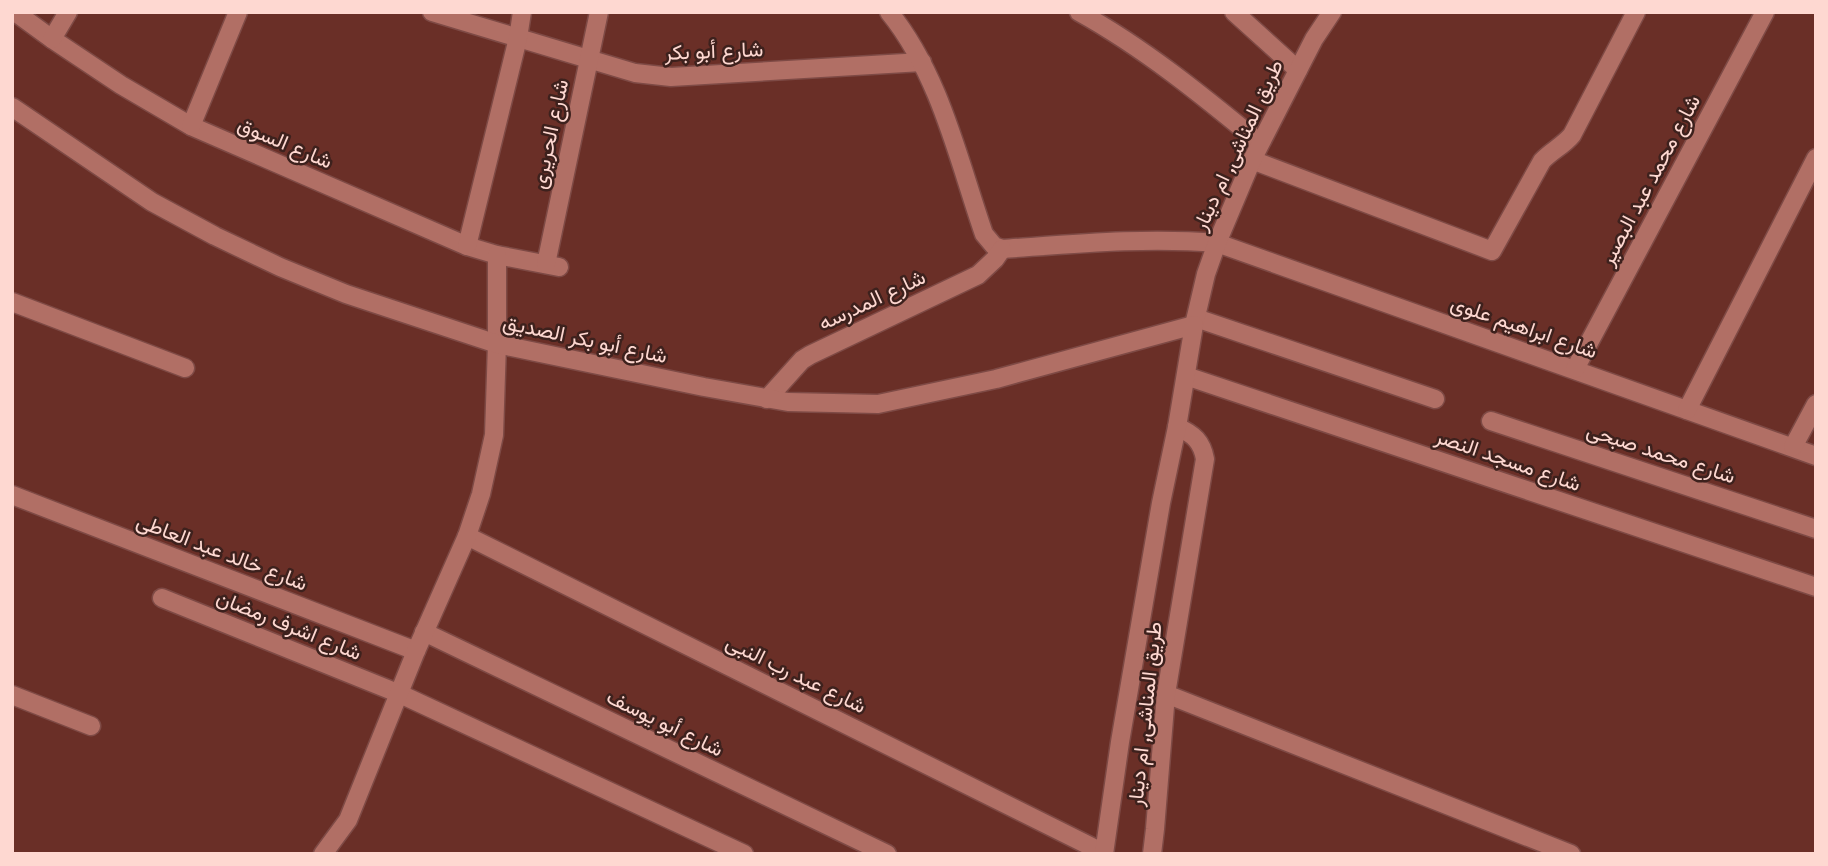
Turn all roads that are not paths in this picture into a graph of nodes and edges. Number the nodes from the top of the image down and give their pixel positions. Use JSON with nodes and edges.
{"nodes":[{"id":1,"x":15,"y":12,"type":"edge"},
{"id":2,"x":68,"y":12,"type":"edge"},
{"id":3,"x":238,"y":12,"type":"edge"},
{"id":4,"x":432,"y":12,"type":"edge"},
{"id":5,"x":522,"y":12,"type":"edge"},
{"id":6,"x":599,"y":12,"type":"edge"},
{"id":7,"x":890,"y":12,"type":"edge"},
{"id":8,"x":1079,"y":12,"type":"edge"},
{"id":9,"x":1234,"y":12,"type":"edge"},
{"id":10,"x":1332,"y":12,"type":"edge"},
{"id":11,"x":1636,"y":12,"type":"edge"},
{"id":12,"x":1765,"y":12,"type":"edge"},
{"id":13,"x":518,"y":38,"type":"junction"},
{"id":14,"x":52,"y":39,"type":"junction"},
{"id":15,"x":589,"y":59,"type":"junction"},
{"id":16,"x":922,"y":62,"type":"junction"},
{"id":17,"x":1298,"y":70,"type":"junction"},
{"id":18,"x":12,"y":107,"type":"edge"},
{"id":19,"x":191,"y":126,"type":"junction"},
{"id":20,"x":1260,"y":143,"type":"junction"},
{"id":21,"x":1816,"y":158,"type":"edge"},
{"id":22,"x":1252,"y":160,"type":"junction"},
{"id":23,"x":1217,"y":243,"type":"junction"},
{"id":24,"x":467,"y":246,"type":"junction"},
{"id":25,"x":1002,"y":249,"type":"junction"},
{"id":26,"x":497,"y":255,"type":"junction"},
{"id":27,"x":553,"y":265,"type":"joint"},
{"id":28,"x":12,"y":302,"type":"edge"},
{"id":29,"x":1195,"y":322,"type":"junction"},
{"id":30,"x":498,"y":344,"type":"junction"},
{"id":31,"x":185,"y":368,"type":"dead end"},
{"id":32,"x":1575,"y":369,"type":"junction"},
{"id":33,"x":1186,"y":376,"type":"junction"},
{"id":34,"x":767,"y":399,"type":"junction"},
{"id":35,"x":1435,"y":399,"type":"dead end"},
{"id":36,"x":1816,"y":404,"type":"edge"},
{"id":37,"x":1687,"y":410,"type":"junction"},
{"id":38,"x":1491,"y":421,"type":"dead end"},
{"id":39,"x":1177,"y":427,"type":"junction"},
{"id":40,"x":1793,"y":447,"type":"junction"},
{"id":41,"x":1816,"y":456,"type":"edge"},
{"id":42,"x":12,"y":495,"type":"edge"},
{"id":43,"x":1816,"y":529,"type":"edge"},
{"id":44,"x":467,"y":536,"type":"junction"},
{"id":45,"x":1816,"y":587,"type":"edge"},
{"id":46,"x":162,"y":598,"type":"dead end"},
{"id":47,"x":424,"y":632,"type":"junction"},
{"id":48,"x":416,"y":651,"type":"junction"},
{"id":49,"x":400,"y":694,"type":"junction"},
{"id":50,"x":1167,"y":694,"type":"junction"},
{"id":51,"x":12,"y":695,"type":"edge"},
{"id":52,"x":91,"y":726,"type":"dead end"},
{"id":53,"x":1104,"y":853,"type":"edge"},
{"id":54,"x":323,"y":854,"type":"edge"},
{"id":55,"x":744,"y":854,"type":"edge"},
{"id":56,"x":887,"y":854,"type":"edge"},
{"id":57,"x":1152,"y":854,"type":"edge"},
{"id":58,"x":1571,"y":854,"type":"edge"}],
"edges":[{"from":1,"to":14,"type":"street","name":"شارع السوق"},
{"from":2,"to":14,"type":"street"},
{"from":3,"to":19,"type":"street"},
{"from":4,"to":13,"type":"street","name":"شارع أبو بكر"},
{"from":5,"to":13,"type":"street"},
{"from":6,"to":15,"type":"street","name":"شارع الحريرى"},
{"from":7,"to":16,"type":"street"},
{"from":8,"to":20,"type":"street"},
{"from":9,"to":17,"type":"street"},
{"from":10,"to":17,"type":"street","name":"طريق المناشى, ام دينار"},
{"from":11,"to":22,"type":"street"},
{"from":12,"to":32,"type":"street","name":"شارع محمد عبد البصير"},
{"from":13,"to":15,"type":"street","name":"شارع أبو بكر"},
{"from":13,"to":24,"type":"street"},
{"from":14,"to":19,"type":"street","name":"شارع السوق"},
{"from":15,"to":16,"type":"street","name":"شارع أبو بكر"},
{"from":15,"to":27,"type":"street","name":"شارع الحريرى"},
{"from":16,"to":25,"type":"street"},
{"from":17,"to":20,"type":"street","name":"طريق المناشى, ام دينار"},
{"from":18,"to":30,"type":"street","name":"شارع أبو بكر الصديق"},
{"from":19,"to":24,"type":"street","name":"شارع السوق"},
{"from":20,"to":22,"type":"street","name":"طريق المناشى, ام دينار"},
{"from":21,"to":37,"type":"street"},
{"from":22,"to":23,"type":"street","name":"طريق المناشى, ام دينار"},
{"from":23,"to":25,"type":"street","name":"شارع ابراهيم علوى"},
{"from":23,"to":29,"type":"street","name":"طريق المناشى, ام دينار"},
{"from":23,"to":32,"type":"street","name":"شارع ابراهيم علوى"},
{"from":24,"to":26,"type":"street","name":"شارع السوق"},
{"from":25,"to":34,"type":"street","name":"شارع المدرسه"},
{"from":26,"to":27,"type":"street","name":"شارع السوق"},
{"from":26,"to":30,"type":"street"},
{"from":28,"to":31,"type":"street"},
{"from":29,"to":33,"type":"street","name":"طريق المناشى, ام دينار"},
{"from":29,"to":34,"type":"street","name":"شارع أبو بكر الصديق"},
{"from":29,"to":35,"type":"street"},
{"from":30,"to":34,"type":"street","name":"شارع أبو بكر الصديق"},
{"from":30,"to":44,"type":"street"},
{"from":32,"to":37,"type":"street","name":"شارع ابراهيم علوى"},
{"from":33,"to":39,"type":"street","name":"طريق المناشى, ام دينار"},
{"from":33,"to":45,"type":"street","name":"شارع مسجد النصر"},
{"from":36,"to":40,"type":"street"},
{"from":37,"to":40,"type":"street","name":"شارع ابراهيم علوى"},
{"from":38,"to":43,"type":"street","name":"شارع محمد صبحى"},
{"from":39,"to":50,"type":"street","name":"طريق المناشى, ام دينار"},
{"from":39,"to":53,"type":"street","name":"طريق المناشى, ام دينار"},
{"from":40,"to":41,"type":"street","name":"شارع ابراهيم علوى"},
{"from":42,"to":48,"type":"street","name":"شارع خالد عبد العاطى"},
{"from":44,"to":47,"type":"street"},
{"from":44,"to":53,"type":"street","name":"شارع عبد رب النبى"},
{"from":46,"to":49,"type":"street","name":"شارع اشرف رمضان"},
{"from":47,"to":48,"type":"street"},
{"from":47,"to":56,"type":"street","name":"شارع أبو يوسف"},
{"from":48,"to":49,"type":"street"},
{"from":49,"to":54,"type":"street"},
{"from":49,"to":55,"type":"street","name":"شارع اشرف رمضان"},
{"from":50,"to":57,"type":"street","name":"طريق المناشى, ام دينار"},
{"from":50,"to":58,"type":"street"},
{"from":51,"to":52,"type":"street"}]}
